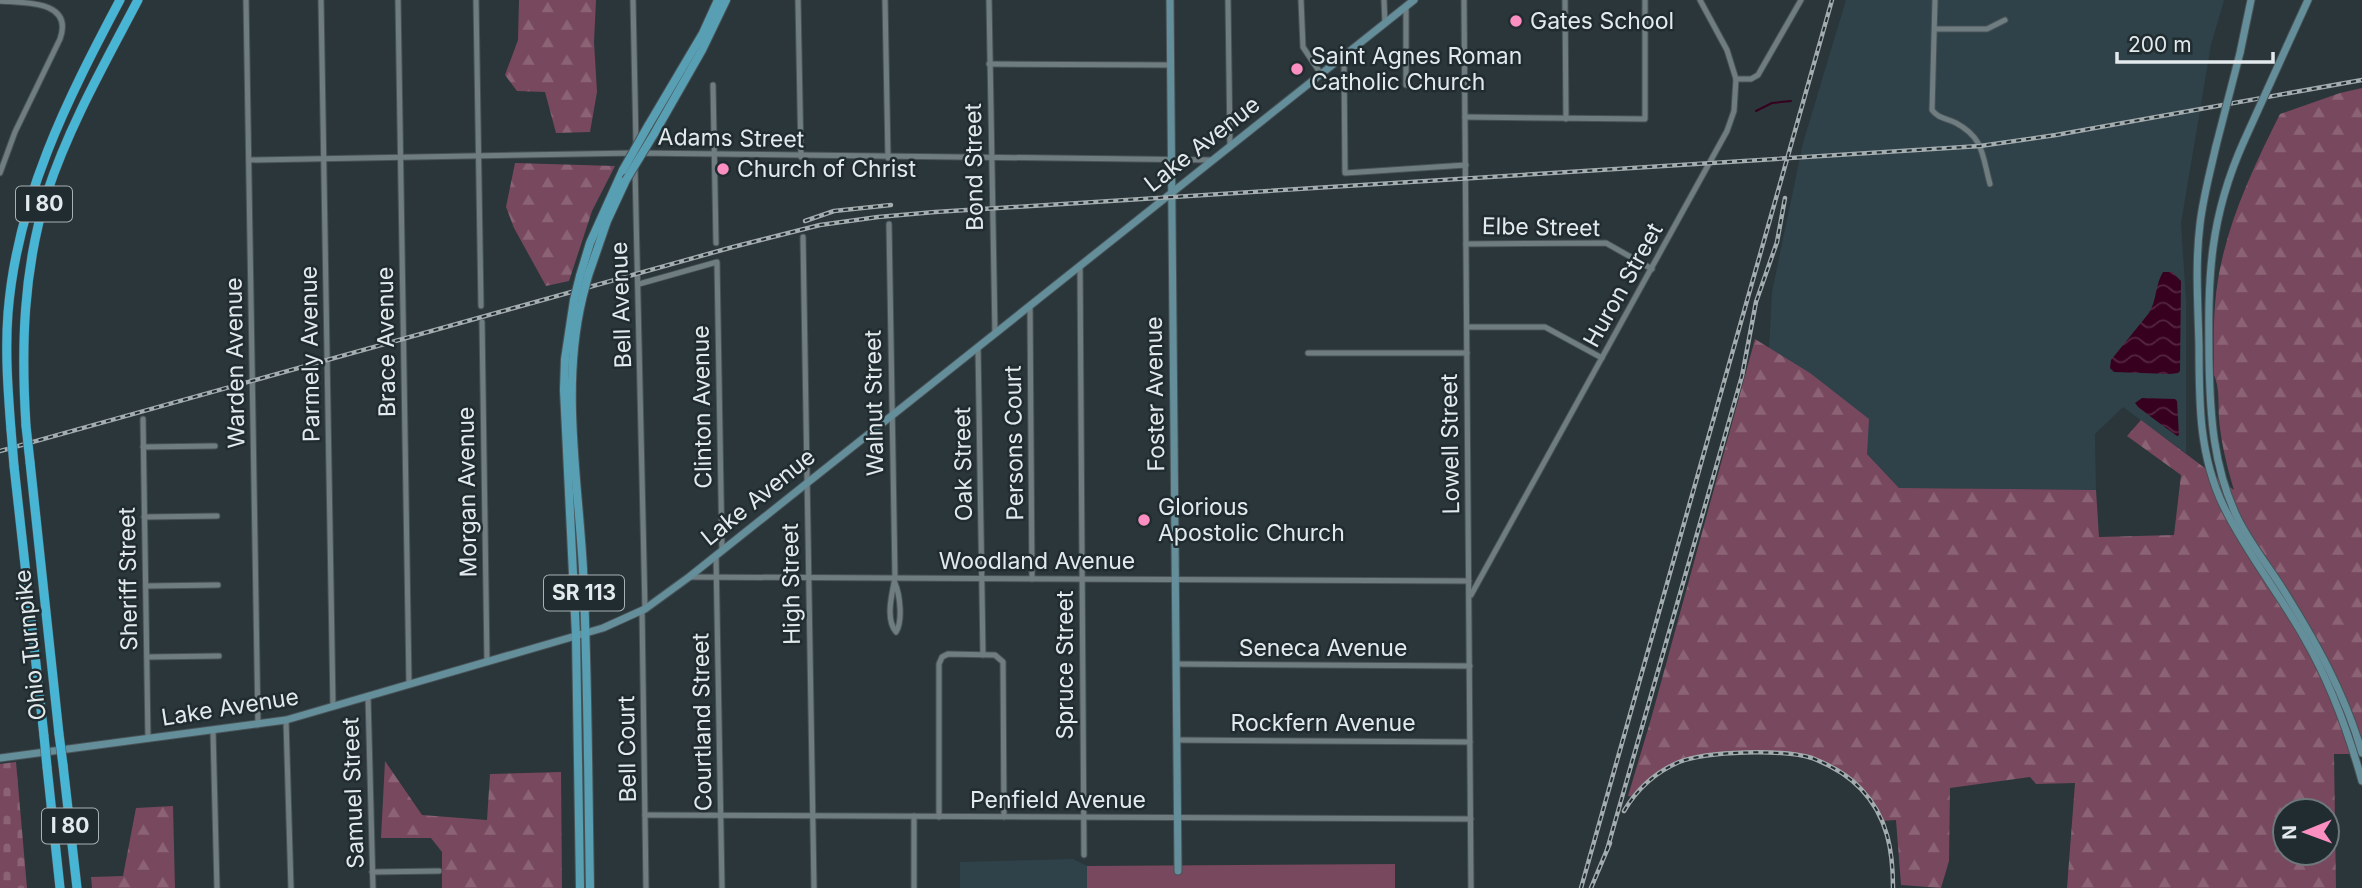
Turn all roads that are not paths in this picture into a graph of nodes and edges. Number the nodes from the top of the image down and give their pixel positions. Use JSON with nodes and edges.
{"nodes":[{"id":1,"x":120,"y":0,"type":"edge"},
{"id":2,"x":138,"y":0,"type":"edge"},
{"id":3,"x":246,"y":0,"type":"edge"},
{"id":4,"x":321,"y":0,"type":"edge"},
{"id":5,"x":398,"y":0,"type":"edge"},
{"id":6,"x":476,"y":0,"type":"edge"},
{"id":7,"x":633,"y":0,"type":"edge"},
{"id":8,"x":718,"y":0,"type":"edge"},
{"id":9,"x":726,"y":0,"type":"edge"},
{"id":10,"x":798,"y":0,"type":"edge"},
{"id":11,"x":885,"y":0,"type":"edge"},
{"id":12,"x":989,"y":0,"type":"edge"},
{"id":13,"x":1170,"y":0,"type":"edge"},
{"id":14,"x":1228,"y":0,"type":"edge"},
{"id":15,"x":1301,"y":0,"type":"edge"},
{"id":16,"x":1384,"y":0,"type":"edge"},
{"id":17,"x":1414,"y":0,"type":"edge"},
{"id":18,"x":1464,"y":0,"type":"edge"},
{"id":19,"x":1565,"y":0,"type":"edge"},
{"id":20,"x":1645,"y":0,"type":"edge"},
{"id":21,"x":1700,"y":0,"type":"edge"},
{"id":22,"x":1801,"y":0,"type":"edge"},
{"id":23,"x":1936,"y":0,"type":"edge"},
{"id":24,"x":2251,"y":0,"type":"edge"},
{"id":25,"x":2308,"y":0,"type":"edge"},
{"id":26,"x":0,"y":1,"type":"edge"},
{"id":27,"x":1406,"y":7,"type":"junction"},
{"id":28,"x":2005,"y":20,"type":"dead end"},
{"id":29,"x":1385,"y":24,"type":"junction"},
{"id":30,"x":1935,"y":29,"type":"junction"},
{"id":31,"x":1340,"y":59,"type":"junction"},
{"id":32,"x":989,"y":64,"type":"junction"},
{"id":33,"x":1171,"y":65,"type":"junction"},
{"id":34,"x":1321,"y":74,"type":"junction"},
{"id":35,"x":1736,"y":79,"type":"junction"},
{"id":36,"x":713,"y":85,"type":"dead end"},
{"id":37,"x":1406,"y":85,"type":"dead end"},
{"id":38,"x":1465,"y":117,"type":"junction"},
{"id":39,"x":1566,"y":119,"type":"junction"},
{"id":40,"x":1230,"y":146,"type":"junction"},
{"id":41,"x":635,"y":153,"type":"junction"},
{"id":42,"x":714,"y":156,"type":"junction"},
{"id":43,"x":400,"y":157,"type":"junction"},
{"id":44,"x":479,"y":157,"type":"junction"},
{"id":45,"x":801,"y":157,"type":"junction"},
{"id":46,"x":888,"y":158,"type":"junction"},
{"id":47,"x":992,"y":158,"type":"junction"},
{"id":48,"x":324,"y":159,"type":"junction"},
{"id":49,"x":249,"y":160,"type":"junction"},
{"id":50,"x":1172,"y":160,"type":"junction"},
{"id":51,"x":1213,"y":160,"type":"junction"},
{"id":52,"x":1466,"y":165,"type":"junction"},
{"id":53,"x":0,"y":173,"type":"edge"},
{"id":54,"x":1990,"y":184,"type":"dead end"},
{"id":55,"x":1172,"y":192,"type":"junction"},
{"id":56,"x":889,"y":223,"type":"dead end"},
{"id":57,"x":803,"y":237,"type":"dead end"},
{"id":58,"x":716,"y":243,"type":"dead end"},
{"id":59,"x":1466,"y":244,"type":"junction"},
{"id":60,"x":1080,"y":265,"type":"junction"},
{"id":61,"x":1651,"y":269,"type":"junction"},
{"id":62,"x":584,"y":276,"type":"junction"},
{"id":63,"x":639,"y":284,"type":"junction"},
{"id":64,"x":578,"y":299,"type":"junction"},
{"id":65,"x":481,"y":306,"type":"dead end"},
{"id":66,"x":1030,"y":307,"type":"junction"},
{"id":67,"x":482,"y":322,"type":"dead end"},
{"id":68,"x":1466,"y":327,"type":"junction"},
{"id":69,"x":995,"y":334,"type":"junction"},
{"id":70,"x":978,"y":347,"type":"junction"},
{"id":71,"x":1308,"y":353,"type":"dead end"},
{"id":72,"x":1467,"y":353,"type":"junction"},
{"id":73,"x":1602,"y":358,"type":"junction"},
{"id":74,"x":892,"y":415,"type":"junction"},
{"id":75,"x":143,"y":419,"type":"dead end"},
{"id":76,"x":215,"y":446,"type":"dead end"},
{"id":77,"x":143,"y":447,"type":"junction"},
{"id":78,"x":807,"y":483,"type":"junction"},
{"id":79,"x":217,"y":516,"type":"dead end"},
{"id":80,"x":144,"y":517,"type":"junction"},
{"id":81,"x":719,"y":553,"type":"junction"},
{"id":82,"x":689,"y":577,"type":"junction"},
{"id":83,"x":717,"y":577,"type":"junction"},
{"id":84,"x":808,"y":578,"type":"junction"},
{"id":85,"x":982,"y":578,"type":"junction"},
{"id":86,"x":1032,"y":579,"type":"junction"},
{"id":87,"x":1082,"y":579,"type":"junction"},
{"id":88,"x":1176,"y":579,"type":"junction"},
{"id":89,"x":895,"y":580,"type":"junction"},
{"id":90,"x":1469,"y":581,"type":"junction"},
{"id":91,"x":218,"y":585,"type":"dead end"},
{"id":92,"x":146,"y":586,"type":"junction"},
{"id":93,"x":1469,"y":597,"type":"junction"},
{"id":94,"x":644,"y":610,"type":"junction"},
{"id":95,"x":586,"y":633,"type":"junction"},
{"id":96,"x":576,"y":635,"type":"junction"},
{"id":97,"x":983,"y":654,"type":"junction"},
{"id":98,"x":219,"y":656,"type":"dead end"},
{"id":99,"x":147,"y":657,"type":"junction"},
{"id":100,"x":487,"y":662,"type":"junction"},
{"id":101,"x":1176,"y":664,"type":"junction"},
{"id":102,"x":1469,"y":666,"type":"junction"},
{"id":103,"x":409,"y":684,"type":"junction"},
{"id":104,"x":368,"y":696,"type":"junction"},
{"id":105,"x":333,"y":707,"type":"junction"},
{"id":106,"x":286,"y":720,"type":"junction"},
{"id":107,"x":258,"y":725,"type":"junction"},
{"id":108,"x":213,"y":732,"type":"junction"},
{"id":109,"x":148,"y":739,"type":"junction"},
{"id":110,"x":1177,"y":740,"type":"junction"},
{"id":111,"x":1470,"y":741,"type":"junction"},
{"id":112,"x":2362,"y":753,"type":"edge"},
{"id":113,"x":0,"y":758,"type":"edge"},
{"id":114,"x":2362,"y":782,"type":"edge"},
{"id":115,"x":645,"y":815,"type":"junction"},
{"id":116,"x":721,"y":815,"type":"junction"},
{"id":117,"x":813,"y":816,"type":"junction"},
{"id":118,"x":914,"y":816,"type":"junction"},
{"id":119,"x":939,"y":817,"type":"junction"},
{"id":120,"x":1004,"y":817,"type":"junction"},
{"id":121,"x":1177,"y":817,"type":"junction"},
{"id":122,"x":1083,"y":818,"type":"junction"},
{"id":123,"x":1471,"y":819,"type":"junction"},
{"id":124,"x":1084,"y":855,"type":"dead end"},
{"id":125,"x":439,"y":871,"type":"dead end"},
{"id":126,"x":1178,"y":871,"type":"dead end"},
{"id":127,"x":372,"y":872,"type":"junction"},
{"id":128,"x":60,"y":888,"type":"edge"},
{"id":129,"x":76,"y":888,"type":"edge"},
{"id":130,"x":217,"y":888,"type":"edge"},
{"id":131,"x":291,"y":888,"type":"edge"},
{"id":132,"x":373,"y":888,"type":"edge"},
{"id":133,"x":580,"y":888,"type":"edge"},
{"id":134,"x":590,"y":888,"type":"edge"},
{"id":135,"x":646,"y":888,"type":"edge"},
{"id":136,"x":722,"y":888,"type":"edge"},
{"id":137,"x":814,"y":888,"type":"edge"},
{"id":138,"x":914,"y":888,"type":"edge"},
{"id":139,"x":1471,"y":888,"type":"edge"}],
"edges":[{"from":1,"to":128,"type":"highway","name":"Ohio Turnpike","number":"I 80","bridge":true},
{"from":2,"to":129,"type":"highway","name":"Ohio Turnpike","number":"I 80","bridge":true},
{"from":3,"to":49,"type":"street","name":"Warden Avenue"},
{"from":4,"to":48,"type":"street","name":"Parmely Avenue"},
{"from":5,"to":43,"type":"street","name":"Brace Avenue"},
{"from":6,"to":44,"type":"street"},
{"from":7,"to":41,"type":"street","name":"Bell Avenue"},
{"from":8,"to":62,"type":"main road","number":"SR 113","bridge":true},
{"from":9,"to":62,"type":"main road","number":"SR 113","bridge":true},
{"from":10,"to":45,"type":"street"},
{"from":11,"to":46,"type":"street"},
{"from":12,"to":32,"type":"street","name":"Bond Street"},
{"from":13,"to":33,"type":"street","name":"Foster Avenue"},
{"from":14,"to":40,"type":"street"},
{"from":15,"to":34,"type":"street"},
{"from":16,"to":29,"type":"street"},
{"from":17,"to":27,"type":"street","name":"Lake Avenue"},
{"from":18,"to":38,"type":"street","name":"Lowell Street"},
{"from":19,"to":39,"type":"street"},
{"from":20,"to":39,"type":"street"},
{"from":21,"to":35,"type":"street"},
{"from":22,"to":35,"type":"street"},
{"from":23,"to":30,"type":"street"},
{"from":24,"to":114,"type":"street","bridge":true},
{"from":25,"to":112,"type":"street","bridge":true},
{"from":26,"to":53,"type":"street"},
{"from":27,"to":29,"type":"street","name":"Lake Avenue"},
{"from":27,"to":37,"type":"street"},
{"from":28,"to":30,"type":"street"},
{"from":29,"to":31,"type":"street","name":"Lake Avenue"},
{"from":30,"to":54,"type":"street"},
{"from":31,"to":34,"type":"street","name":"Lake Avenue"},
{"from":31,"to":52,"type":"street"},
{"from":32,"to":33,"type":"street"},
{"from":32,"to":47,"type":"street","name":"Bond Street"},
{"from":33,"to":50,"type":"street","name":"Foster Avenue"},
{"from":34,"to":40,"type":"street","name":"Lake Avenue"},
{"from":35,"to":61,"type":"street","name":"Huron Street"},
{"from":36,"to":42,"type":"street"},
{"from":38,"to":39,"type":"street"},
{"from":38,"to":52,"type":"street","name":"Lowell Street"},
{"from":40,"to":51,"type":"street","name":"Lake Avenue"},
{"from":41,"to":42,"type":"street","name":"Adams Street"},
{"from":41,"to":44,"type":"street","name":"Adams Street"},
{"from":41,"to":63,"type":"street","name":"Bell Avenue"},
{"from":42,"to":45,"type":"street","name":"Adams Street"},
{"from":42,"to":58,"type":"street"},
{"from":43,"to":44,"type":"street","name":"Adams Street"},
{"from":43,"to":48,"type":"street","name":"Adams Street"},
{"from":43,"to":103,"type":"street","name":"Brace Avenue"},
{"from":44,"to":65,"type":"street"},
{"from":45,"to":46,"type":"street","name":"Adams Street"},
{"from":46,"to":47,"type":"street","name":"Adams Street"},
{"from":47,"to":50,"type":"street","name":"Adams Street"},
{"from":47,"to":69,"type":"street","name":"Bond Street"},
{"from":48,"to":49,"type":"street","name":"Adams Street"},
{"from":48,"to":105,"type":"street","name":"Parmely Avenue"},
{"from":49,"to":107,"type":"street","name":"Warden Avenue"},
{"from":50,"to":51,"type":"street","name":"Adams Street"},
{"from":50,"to":55,"type":"street","name":"Foster Avenue"},
{"from":51,"to":55,"type":"street","name":"Lake Avenue"},
{"from":52,"to":59,"type":"street","name":"Lowell Street"},
{"from":55,"to":60,"type":"street","name":"Lake Avenue"},
{"from":55,"to":88,"type":"street","name":"Foster Avenue"},
{"from":56,"to":74,"type":"street","name":"Walnut Street"},
{"from":57,"to":78,"type":"street","name":"High Street"},
{"from":59,"to":61,"type":"street","name":"Elbe Street"},
{"from":59,"to":68,"type":"street","name":"Lowell Street"},
{"from":60,"to":66,"type":"street","name":"Lake Avenue"},
{"from":60,"to":87,"type":"street","name":"Spruce Street"},
{"from":61,"to":73,"type":"street","name":"Huron Street"},
{"from":62,"to":64,"type":"main road","number":"SR 113","bridge":true},
{"from":63,"to":81,"type":"street","name":"Clinton Avenue"},
{"from":63,"to":94,"type":"street","name":"Bell Avenue"},
{"from":64,"to":95,"type":"main road","number":"SR 113"},
{"from":64,"to":96,"type":"main road","number":"SR 113"},
{"from":66,"to":69,"type":"street","name":"Lake Avenue"},
{"from":66,"to":86,"type":"street","name":"Persons Court"},
{"from":67,"to":100,"type":"street","name":"Morgan Avenue"},
{"from":68,"to":72,"type":"street","name":"Lowell Street"},
{"from":68,"to":73,"type":"street"},
{"from":69,"to":70,"type":"street","name":"Lake Avenue"},
{"from":70,"to":74,"type":"street","name":"Lake Avenue"},
{"from":70,"to":85,"type":"street","name":"Oak Street"},
{"from":71,"to":72,"type":"street"},
{"from":72,"to":90,"type":"street","name":"Lowell Street"},
{"from":73,"to":93,"type":"street","name":"Huron Street"},
{"from":74,"to":78,"type":"street","name":"Lake Avenue"},
{"from":74,"to":89,"type":"street","name":"Walnut Street"},
{"from":75,"to":77,"type":"street","name":"Sheriff Street"},
{"from":76,"to":77,"type":"street"},
{"from":77,"to":80,"type":"street","name":"Sheriff Street"},
{"from":78,"to":81,"type":"street","name":"Lake Avenue"},
{"from":78,"to":84,"type":"street","name":"High Street"},
{"from":79,"to":80,"type":"street"},
{"from":80,"to":92,"type":"street","name":"Sheriff Street"},
{"from":81,"to":82,"type":"street","name":"Lake Avenue"},
{"from":81,"to":83,"type":"street","name":"Courtland Street"},
{"from":82,"to":83,"type":"street","name":"Woodland Avenue"},
{"from":82,"to":94,"type":"street","name":"Lake Avenue"},
{"from":83,"to":84,"type":"street","name":"Woodland Avenue"},
{"from":83,"to":116,"type":"street","name":"Courtland Street"},
{"from":84,"to":89,"type":"street","name":"Woodland Avenue"},
{"from":84,"to":117,"type":"street","name":"High Street"},
{"from":85,"to":86,"type":"street","name":"Woodland Avenue"},
{"from":85,"to":89,"type":"street","name":"Woodland Avenue"},
{"from":85,"to":97,"type":"street","name":"Oak Street"},
{"from":86,"to":87,"type":"street","name":"Woodland Avenue"},
{"from":87,"to":88,"type":"street","name":"Woodland Avenue"},
{"from":87,"to":122,"type":"street","name":"Spruce Street"},
{"from":88,"to":90,"type":"street","name":"Woodland Avenue"},
{"from":88,"to":101,"type":"street","name":"Foster Avenue"},
{"from":89,"to":89,"type":"street","name":"Walnut Street"},
{"from":90,"to":93,"type":"street","name":"Lowell Street"},
{"from":91,"to":92,"type":"street"},
{"from":92,"to":99,"type":"street","name":"Sheriff Street"},
{"from":93,"to":102,"type":"street","name":"Lowell Street"},
{"from":94,"to":95,"type":"street","name":"Lake Avenue"},
{"from":94,"to":115,"type":"street","name":"Bell Court"},
{"from":95,"to":96,"type":"street","name":"Lake Avenue"},
{"from":95,"to":134,"type":"main road","number":"SR 113"},
{"from":96,"to":100,"type":"street","name":"Lake Avenue"},
{"from":96,"to":133,"type":"main road","number":"SR 113"},
{"from":97,"to":119,"type":"street"},
{"from":97,"to":120,"type":"street"},
{"from":98,"to":99,"type":"street"},
{"from":99,"to":109,"type":"street","name":"Sheriff Street"},
{"from":100,"to":103,"type":"street","name":"Lake Avenue"},
{"from":101,"to":102,"type":"street","name":"Seneca Avenue"},
{"from":101,"to":110,"type":"street","name":"Foster Avenue"},
{"from":102,"to":111,"type":"street","name":"Lowell Street"},
{"from":103,"to":104,"type":"street","name":"Lake Avenue"},
{"from":104,"to":105,"type":"street","name":"Lake Avenue"},
{"from":104,"to":127,"type":"street","name":"Samuel Street"},
{"from":105,"to":106,"type":"street","name":"Lake Avenue"},
{"from":106,"to":107,"type":"street","name":"Lake Avenue"},
{"from":106,"to":131,"type":"street"},
{"from":107,"to":108,"type":"street","name":"Lake Avenue"},
{"from":108,"to":109,"type":"street","name":"Lake Avenue"},
{"from":108,"to":130,"type":"street"},
{"from":109,"to":113,"type":"street","name":"Lake Avenue"},
{"from":110,"to":111,"type":"street","name":"Rockfern Avenue"},
{"from":110,"to":121,"type":"street","name":"Foster Avenue"},
{"from":111,"to":123,"type":"street","name":"Lowell Street"},
{"from":115,"to":116,"type":"street","name":"Penfield Avenue"},
{"from":115,"to":135,"type":"street","name":"Bell Court"},
{"from":116,"to":117,"type":"street","name":"Penfield Avenue"},
{"from":116,"to":136,"type":"street","name":"Courtland Street"},
{"from":117,"to":118,"type":"street","name":"Penfield Avenue"},
{"from":117,"to":137,"type":"street","name":"High Street"},
{"from":118,"to":119,"type":"street","name":"Penfield Avenue"},
{"from":118,"to":138,"type":"street"},
{"from":119,"to":120,"type":"street","name":"Penfield Avenue"},
{"from":120,"to":122,"type":"street","name":"Penfield Avenue"},
{"from":121,"to":122,"type":"street","name":"Penfield Avenue"},
{"from":121,"to":123,"type":"street","name":"Penfield Avenue"},
{"from":121,"to":126,"type":"street","name":"Foster Avenue"},
{"from":122,"to":124,"type":"street","name":"Spruce Street"},
{"from":123,"to":139,"type":"street","name":"Lowell Street"},
{"from":125,"to":127,"type":"street"},
{"from":127,"to":132,"type":"street","name":"Samuel Street"}]}
